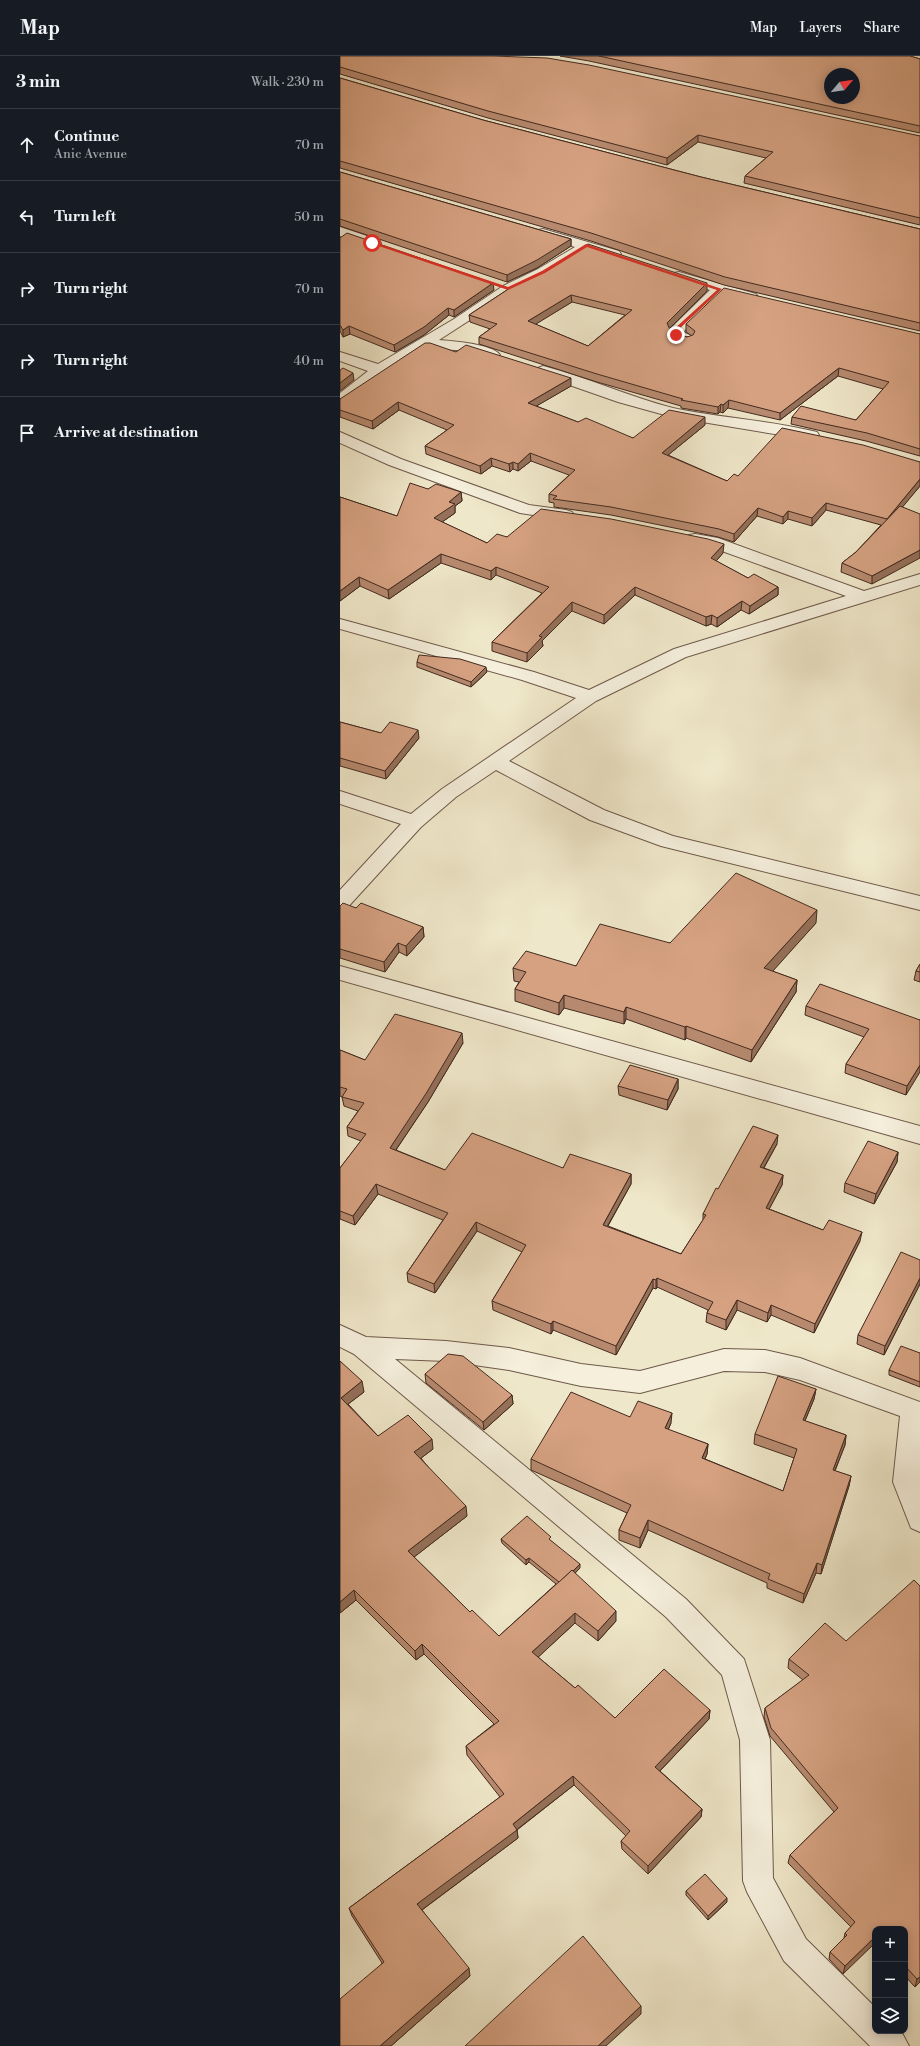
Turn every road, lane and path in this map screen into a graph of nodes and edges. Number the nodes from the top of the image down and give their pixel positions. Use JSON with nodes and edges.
{"nodes":[{"id":1,"x":534,"y":230,"type":"edge"},
{"id":2,"x":340,"y":231,"type":"edge"},
{"id":3,"x":586,"y":246,"type":"junction"},
{"id":4,"x":387,"y":248,"type":"edge"},
{"id":5,"x":624,"y":258,"type":"edge"},
{"id":6,"x":668,"y":272,"type":"edge"},
{"id":7,"x":493,"y":284,"type":"edge"},
{"id":8,"x":508,"y":289,"type":"junction"},
{"id":9,"x":720,"y":289,"type":"junction"},
{"id":10,"x":767,"y":301,"type":"edge"},
{"id":11,"x":459,"y":322,"type":"junction"},
{"id":12,"x":687,"y":339,"type":"edge"},
{"id":13,"x":420,"y":345,"type":"junction"},
{"id":14,"x":466,"y":346,"type":"junction"},
{"id":15,"x":340,"y":356,"type":"edge"},
{"id":16,"x":504,"y":358,"type":"edge"},
{"id":17,"x":527,"y":366,"type":"edge"},
{"id":18,"x":378,"y":370,"type":"junction"},
{"id":19,"x":340,"y":400,"type":"edge"},
{"id":20,"x":340,"y":437,"type":"edge"},
{"id":21,"x":827,"y":438,"type":"edge"},
{"id":22,"x":580,"y":517,"type":"edge"},
{"id":23,"x":681,"y":536,"type":"edge"},
{"id":24,"x":920,"y":579,"type":"edge"},
{"id":25,"x":865,"y":597,"type":"junction"},
{"id":26,"x":340,"y":624,"type":"edge"},
{"id":27,"x":590,"y":697,"type":"junction"},
{"id":28,"x":496,"y":762,"type":"junction"},
{"id":29,"x":340,"y":797,"type":"edge"},
{"id":30,"x":414,"y":822,"type":"junction"},
{"id":31,"x":340,"y":903,"type":"edge"},
{"id":32,"x":920,"y":903,"type":"edge"},
{"id":33,"x":340,"y":973,"type":"edge"},
{"id":34,"x":920,"y":1135,"type":"edge"},
{"id":35,"x":351,"y":1341,"type":"edge"},
{"id":36,"x":917,"y":1412,"type":"edge"},
{"id":37,"x":920,"y":1520,"type":"edge"},
{"id":38,"x":872,"y":2025,"type":"edge"},
{"id":39,"x":881,"y":2034,"type":"edge"},
{"id":40,"x":893,"y":2046,"type":"edge"}],
"edges":[{"from":1,"to":3,"type":"street"},
{"from":2,"to":4,"type":"street"},
{"from":3,"to":5,"type":"street"},
{"from":3,"to":8,"type":"street"},
{"from":6,"to":9,"type":"street"},
{"from":7,"to":8,"type":"street"},
{"from":8,"to":11,"type":"street"},
{"from":9,"to":10,"type":"street"},
{"from":9,"to":12,"type":"street"},
{"from":11,"to":13,"type":"street"},
{"from":11,"to":14,"type":"street"},
{"from":13,"to":14,"type":"street"},
{"from":13,"to":18,"type":"street"},
{"from":14,"to":16,"type":"street"},
{"from":15,"to":18,"type":"street"},
{"from":17,"to":21,"type":"street"},
{"from":18,"to":19,"type":"street"},
{"from":20,"to":22,"type":"street"},
{"from":23,"to":25,"type":"street"},
{"from":24,"to":25,"type":"street"},
{"from":25,"to":27,"type":"street"},
{"from":26,"to":27,"type":"street"},
{"from":27,"to":28,"type":"street"},
{"from":28,"to":30,"type":"street"},
{"from":28,"to":32,"type":"street"},
{"from":29,"to":30,"type":"street"},
{"from":30,"to":31,"type":"street"},
{"from":33,"to":34,"type":"street"},
{"from":35,"to":36,"type":"street"},
{"from":35,"to":38,"type":"street"},
{"from":36,"to":37,"type":"street"},
{"from":39,"to":40,"type":"street"}]}
